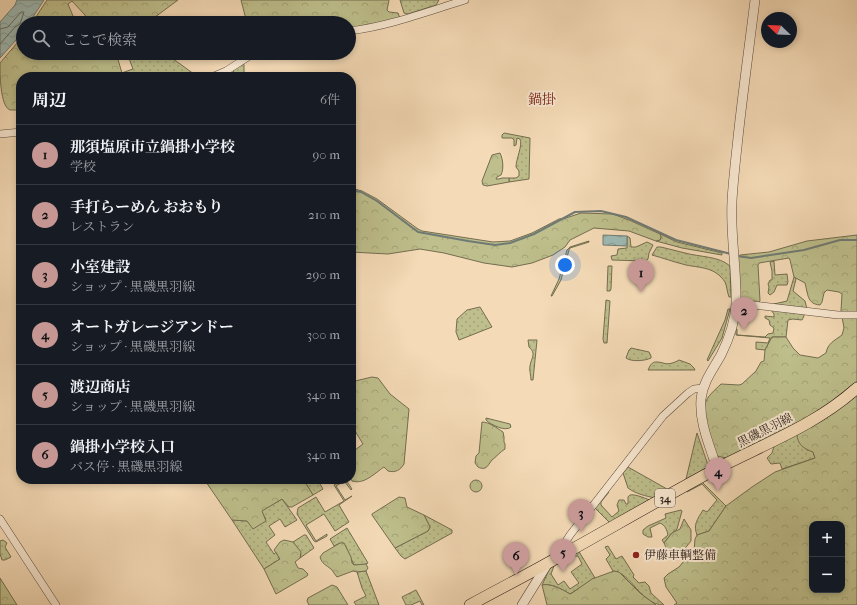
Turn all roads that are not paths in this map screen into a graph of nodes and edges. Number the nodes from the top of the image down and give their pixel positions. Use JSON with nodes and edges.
{"nodes":[{"id":1,"x":465,"y":0,"type":"edge"},
{"id":2,"x":755,"y":0,"type":"edge"},
{"id":3,"x":356,"y":30,"type":"edge"},
{"id":4,"x":243,"y":60,"type":"edge"},
{"id":5,"x":224,"y":72,"type":"edge"},
{"id":6,"x":16,"y":132,"type":"edge"},
{"id":7,"x":0,"y":134,"type":"edge"},
{"id":8,"x":736,"y":303,"type":"junction"},
{"id":9,"x":857,"y":315,"type":"edge"},
{"id":10,"x":703,"y":388,"type":"junction"},
{"id":11,"x":857,"y":388,"type":"edge"},
{"id":12,"x":717,"y":469,"type":"junction"},
{"id":13,"x":0,"y":519,"type":"edge"},
{"id":14,"x":551,"y":562,"type":"junction"},
{"id":15,"x":56,"y":605,"type":"edge"},
{"id":16,"x":470,"y":605,"type":"edge"},
{"id":17,"x":522,"y":605,"type":"edge"}],
"edges":[{"from":1,"to":3,"type":"street"},
{"from":2,"to":8,"type":"street"},
{"from":4,"to":5,"type":"street"},
{"from":6,"to":7,"type":"street"},
{"from":8,"to":9,"type":"street"},
{"from":8,"to":10,"type":"street"},
{"from":10,"to":12,"type":"street"},
{"from":10,"to":14,"type":"street"},
{"from":11,"to":12,"type":"main road","name":"黒磯黒羽線","number":"34"},
{"from":12,"to":14,"type":"main road","name":"黒磯黒羽線","number":"34"},
{"from":13,"to":15,"type":"street"},
{"from":14,"to":16,"type":"main road","name":"黒磯黒羽線","number":"34"},
{"from":14,"to":17,"type":"street"}]}
